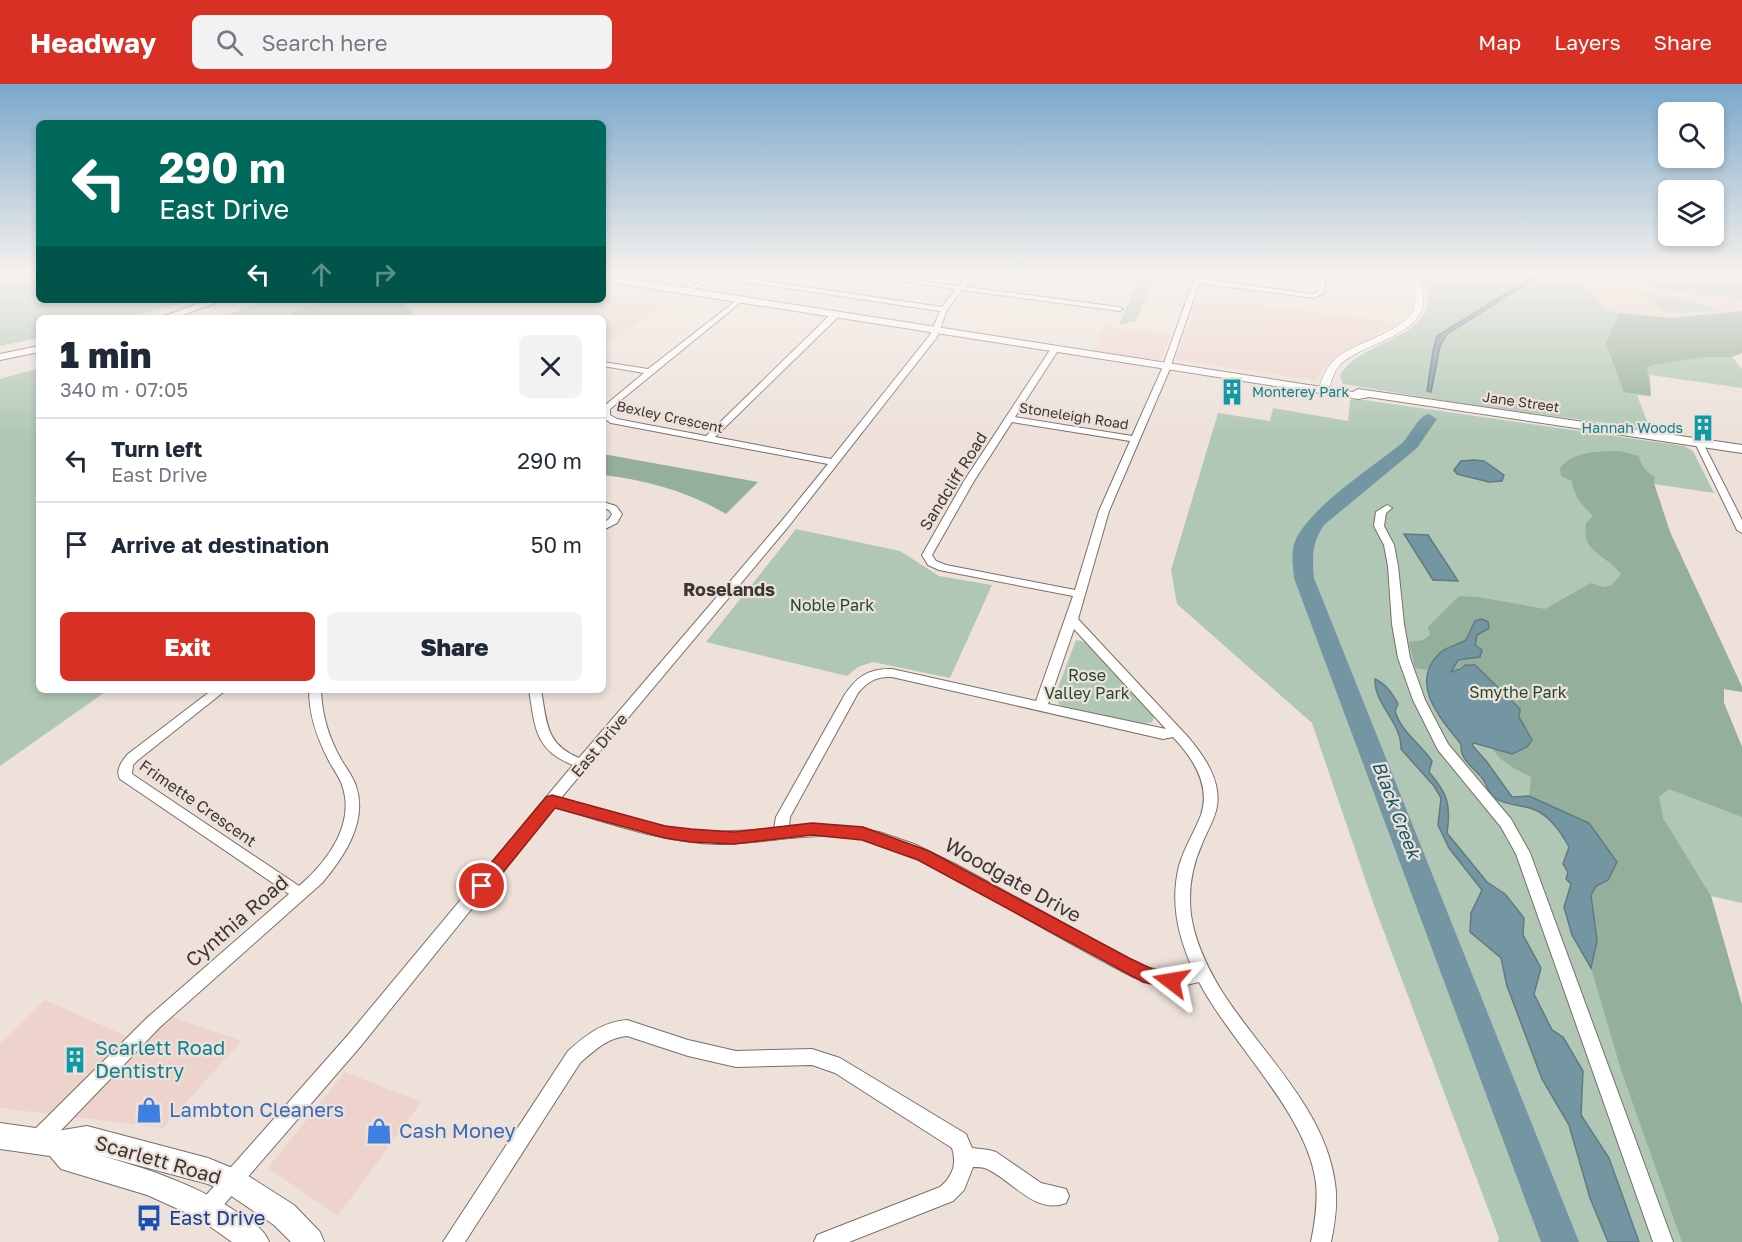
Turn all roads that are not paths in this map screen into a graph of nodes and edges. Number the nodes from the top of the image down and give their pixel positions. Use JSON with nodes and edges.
{"nodes":[{"id":1,"x":705,"y":328,"type":"edge"},
{"id":2,"x":822,"y":328,"type":"edge"},
{"id":3,"x":920,"y":328,"type":"edge"},
{"id":4,"x":1179,"y":328,"type":"edge"},
{"id":5,"x":1397,"y":328,"type":"edge"},
{"id":6,"x":934,"y":330,"type":"junction"},
{"id":7,"x":1055,"y":349,"type":"junction"},
{"id":8,"x":36,"y":350,"type":"edge"},
{"id":9,"x":0,"y":357,"type":"edge"},
{"id":10,"x":1166,"y":364,"type":"junction"},
{"id":11,"x":606,"y":365,"type":"edge"},
{"id":12,"x":650,"y":372,"type":"junction"},
{"id":13,"x":1324,"y":388,"type":"junction"},
{"id":14,"x":606,"y":410,"type":"edge"},
{"id":15,"x":606,"y":414,"type":"edge"},
{"id":16,"x":1010,"y":419,"type":"junction"},
{"id":17,"x":708,"y":439,"type":"junction"},
{"id":18,"x":1135,"y":439,"type":"junction"},
{"id":19,"x":1699,"y":443,"type":"junction"},
{"id":20,"x":1742,"y":449,"type":"edge"},
{"id":21,"x":834,"y":462,"type":"junction"},
{"id":22,"x":1731,"y":505,"type":"junction"},
{"id":23,"x":606,"y":506,"type":"edge"},
{"id":24,"x":1742,"y":507,"type":"edge"},
{"id":25,"x":1387,"y":508,"type":"dead end"},
{"id":26,"x":606,"y":525,"type":"edge"},
{"id":27,"x":1742,"y":530,"type":"edge"},
{"id":28,"x":1079,"y":594,"type":"junction"},
{"id":29,"x":1072,"y":620,"type":"junction"},
{"id":30,"x":216,"y":693,"type":"edge"},
{"id":31,"x":315,"y":693,"type":"edge"},
{"id":32,"x":536,"y":693,"type":"edge"},
{"id":33,"x":1041,"y":706,"type":"junction"},
{"id":34,"x":1176,"y":732,"type":"junction"},
{"id":35,"x":582,"y":764,"type":"junction"},
{"id":36,"x":552,"y":801,"type":"junction"},
{"id":37,"x":781,"y":832,"type":"junction"},
{"id":38,"x":300,"y":894,"type":"junction"},
{"id":39,"x":1202,"y":974,"type":"junction"},
{"id":40,"x":0,"y":1136,"type":"edge"},
{"id":41,"x":47,"y":1143,"type":"junction"},
{"id":42,"x":965,"y":1157,"type":"junction"},
{"id":43,"x":232,"y":1181,"type":"junction"},
{"id":44,"x":1059,"y":1196,"type":"dead end"},
{"id":45,"x":208,"y":1208,"type":"junction"},
{"id":46,"x":255,"y":1242,"type":"edge"},
{"id":47,"x":310,"y":1242,"type":"edge"},
{"id":48,"x":453,"y":1242,"type":"edge"},
{"id":49,"x":824,"y":1242,"type":"edge"},
{"id":50,"x":1321,"y":1242,"type":"edge"},
{"id":51,"x":1663,"y":1242,"type":"edge"}],
"edges":[{"from":1,"to":12,"type":"street","name":"Bexley Crescent"},
{"from":2,"to":17,"type":"street"},
{"from":3,"to":6,"type":"main road","name":"Jane Street"},
{"from":4,"to":10,"type":"street"},
{"from":5,"to":13,"type":"street"},
{"from":6,"to":7,"type":"main road","name":"Jane Street"},
{"from":6,"to":21,"type":"street","name":"East Drive"},
{"from":7,"to":10,"type":"main road","name":"Jane Street"},
{"from":7,"to":16,"type":"street","name":"Sandcliff Road"},
{"from":8,"to":9,"type":"main road"},
{"from":10,"to":13,"type":"main road","name":"Jane Street"},
{"from":10,"to":18,"type":"street"},
{"from":11,"to":12,"type":"street"},
{"from":12,"to":14,"type":"street","name":"Bexley Crescent"},
{"from":13,"to":19,"type":"main road","name":"Jane Street"},
{"from":15,"to":17,"type":"street","name":"Bexley Crescent"},
{"from":16,"to":18,"type":"street","name":"Stoneleigh Road"},
{"from":16,"to":28,"type":"street","name":"Sandcliff Road"},
{"from":17,"to":21,"type":"street","name":"Bexley Crescent"},
{"from":18,"to":28,"type":"street"},
{"from":19,"to":20,"type":"main road","name":"Jane Street"},
{"from":19,"to":22,"type":"street"},
{"from":21,"to":35,"type":"street","name":"East Drive"},
{"from":22,"to":24,"type":"street"},
{"from":22,"to":27,"type":"street"},
{"from":23,"to":26,"type":"street"},
{"from":25,"to":51,"type":"street"},
{"from":28,"to":29,"type":"street"},
{"from":29,"to":33,"type":"street"},
{"from":29,"to":34,"type":"street"},
{"from":30,"to":38,"type":"street","name":"Frimette Crescent"},
{"from":31,"to":38,"type":"street","name":"Cynthia Road"},
{"from":32,"to":35,"type":"street"},
{"from":33,"to":34,"type":"street"},
{"from":33,"to":37,"type":"street"},
{"from":34,"to":39,"type":"street"},
{"from":35,"to":36,"type":"street","name":"East Drive"},
{"from":36,"to":37,"type":"street","name":"Woodgate Drive"},
{"from":36,"to":43,"type":"street","name":"East Drive"},
{"from":37,"to":39,"type":"street","name":"Woodgate Drive"},
{"from":38,"to":41,"type":"street","name":"Cynthia Road"},
{"from":39,"to":50,"type":"street"},
{"from":40,"to":41,"type":"main road","name":"Scarlett Road"},
{"from":41,"to":43,"type":"main road","name":"Scarlett Road"},
{"from":41,"to":45,"type":"main road","name":"Scarlett Road"},
{"from":42,"to":44,"type":"street"},
{"from":42,"to":48,"type":"street"},
{"from":42,"to":49,"type":"street"},
{"from":43,"to":45,"type":"street","name":"East Drive"},
{"from":43,"to":47,"type":"main road","name":"Scarlett Road"},
{"from":45,"to":46,"type":"main road","name":"Scarlett Road"}]}
